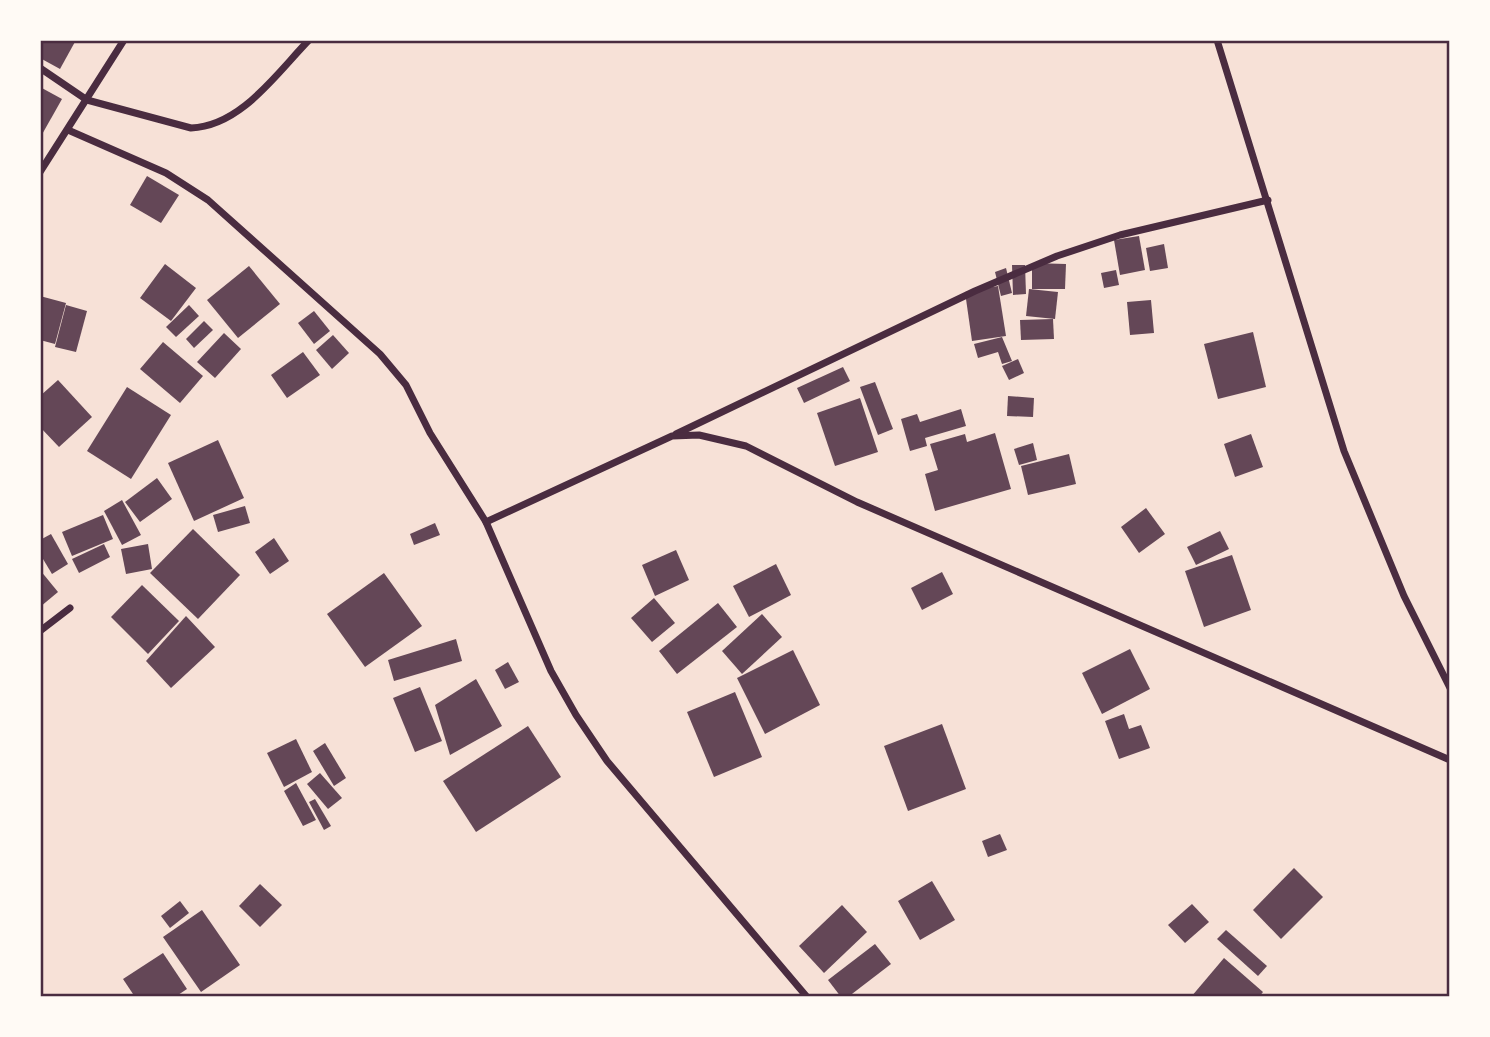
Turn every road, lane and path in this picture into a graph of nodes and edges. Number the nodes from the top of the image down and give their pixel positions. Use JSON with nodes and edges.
{"nodes":[{"id":1,"x":124,"y":40,"type":"edge"},
{"id":2,"x":309,"y":40,"type":"edge"},
{"id":3,"x":1217,"y":40,"type":"edge"},
{"id":4,"x":40,"y":68,"type":"edge"},
{"id":5,"x":87,"y":100,"type":"junction"},
{"id":6,"x":68,"y":130,"type":"junction"},
{"id":7,"x":40,"y":172,"type":"edge"},
{"id":8,"x":1268,"y":200,"type":"junction"},
{"id":9,"x":672,"y":436,"type":"junction"},
{"id":10,"x":486,"y":522,"type":"junction"},
{"id":11,"x":70,"y":608,"type":"dead end"},
{"id":12,"x":40,"y":631,"type":"edge"},
{"id":13,"x":1450,"y":688,"type":"edge"},
{"id":14,"x":1450,"y":761,"type":"edge"},
{"id":15,"x":807,"y":997,"type":"edge"}],
"edges":[{"from":1,"to":5,"type":"street"},
{"from":2,"to":5,"type":"street"},
{"from":3,"to":8,"type":"street"},
{"from":4,"to":5,"type":"street"},
{"from":5,"to":6,"type":"street"},
{"from":6,"to":7,"type":"street"},
{"from":6,"to":10,"type":"street"},
{"from":8,"to":9,"type":"street"},
{"from":8,"to":13,"type":"street"},
{"from":9,"to":10,"type":"street"},
{"from":9,"to":14,"type":"street"},
{"from":10,"to":15,"type":"street"},
{"from":11,"to":12,"type":"street"}]}
